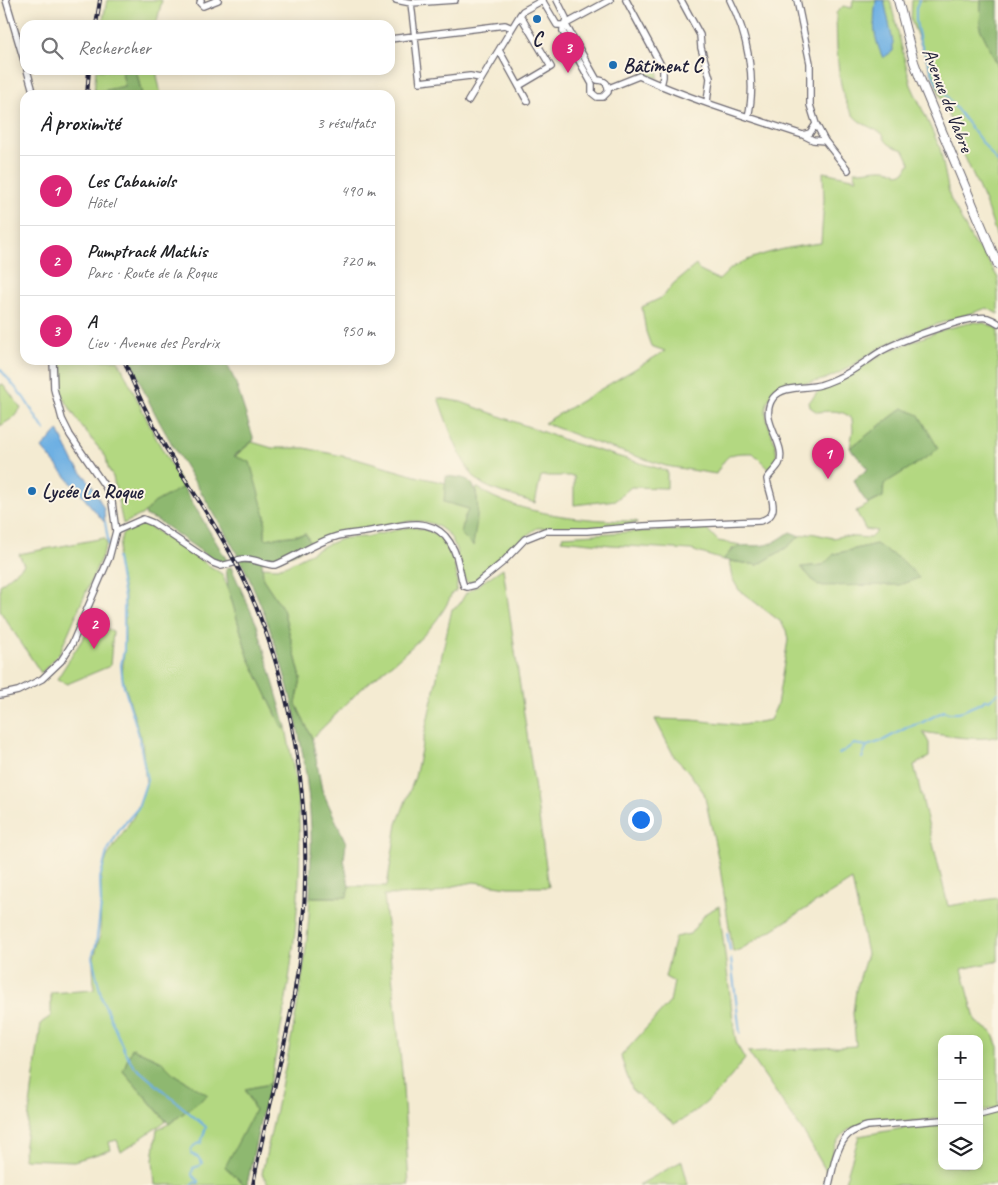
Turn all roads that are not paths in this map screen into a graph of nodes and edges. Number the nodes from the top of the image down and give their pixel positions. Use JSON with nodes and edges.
{"nodes":[{"id":1,"x":6,"y":0,"type":"edge"},
{"id":2,"x":201,"y":0,"type":"edge"},
{"id":3,"x":218,"y":0,"type":"edge"},
{"id":4,"x":396,"y":0,"type":"edge"},
{"id":5,"x":455,"y":0,"type":"edge"},
{"id":6,"x":542,"y":0,"type":"edge"},
{"id":7,"x":557,"y":0,"type":"edge"},
{"id":8,"x":610,"y":0,"type":"edge"},
{"id":9,"x":626,"y":0,"type":"edge"},
{"id":10,"x":681,"y":0,"type":"edge"},
{"id":11,"x":730,"y":0,"type":"edge"},
{"id":12,"x":797,"y":0,"type":"edge"},
{"id":13,"x":898,"y":0,"type":"edge"},
{"id":14,"x":411,"y":3,"type":"junction"},
{"id":15,"x":520,"y":15,"type":"junction"},
{"id":16,"x":564,"y":24,"type":"junction"},
{"id":17,"x":512,"y":28,"type":"junction"},
{"id":18,"x":414,"y":36,"type":"junction"},
{"id":19,"x":395,"y":38,"type":"edge"},
{"id":20,"x":20,"y":47,"type":"edge"},
{"id":21,"x":499,"y":50,"type":"junction"},
{"id":22,"x":28,"y":75,"type":"edge"},
{"id":23,"x":480,"y":78,"type":"junction"},
{"id":24,"x":519,"y":86,"type":"junction"},
{"id":25,"x":661,"y":86,"type":"junction"},
{"id":26,"x":609,"y":88,"type":"junction"},
{"id":27,"x":33,"y":90,"type":"edge"},
{"id":28,"x":468,"y":101,"type":"dead end"},
{"id":29,"x":527,"y":101,"type":"dead end"},
{"id":30,"x":707,"y":102,"type":"junction"},
{"id":31,"x":748,"y":117,"type":"junction"},
{"id":32,"x":816,"y":124,"type":"junction"},
{"id":33,"x":803,"y":135,"type":"junction"},
{"id":34,"x":825,"y":141,"type":"junction"},
{"id":35,"x":848,"y":170,"type":"dead end"},
{"id":36,"x":998,"y":265,"type":"edge"},
{"id":37,"x":998,"y":323,"type":"edge"},
{"id":38,"x":53,"y":365,"type":"edge"},
{"id":39,"x":116,"y":531,"type":"junction"},
{"id":40,"x":0,"y":695,"type":"edge"},
{"id":41,"x":998,"y":1110,"type":"edge"},
{"id":42,"x":983,"y":1114,"type":"edge"},
{"id":43,"x":938,"y":1120,"type":"edge"},
{"id":44,"x":830,"y":1185,"type":"edge"}],
"edges":[{"from":1,"to":20,"type":"street"},
{"from":2,"to":3,"type":"street"},
{"from":4,"to":14,"type":"street"},
{"from":5,"to":14,"type":"street"},
{"from":6,"to":15,"type":"street"},
{"from":6,"to":16,"type":"street"},
{"from":7,"to":16,"type":"street"},
{"from":8,"to":16,"type":"street"},
{"from":9,"to":25,"type":"street"},
{"from":10,"to":30,"type":"street"},
{"from":11,"to":31,"type":"street"},
{"from":12,"to":32,"type":"street"},
{"from":13,"to":36,"type":"main road","name":"Avenue de Vabre"},
{"from":14,"to":18,"type":"street"},
{"from":15,"to":17,"type":"street"},
{"from":15,"to":24,"type":"street"},
{"from":16,"to":26,"type":"street"},
{"from":16,"to":26,"type":"street"},
{"from":17,"to":18,"type":"street"},
{"from":17,"to":21,"type":"street"},
{"from":18,"to":19,"type":"street"},
{"from":18,"to":23,"type":"street"},
{"from":21,"to":23,"type":"street"},
{"from":21,"to":24,"type":"street"},
{"from":22,"to":27,"type":"street"},
{"from":23,"to":28,"type":"street"},
{"from":24,"to":29,"type":"street"},
{"from":25,"to":26,"type":"street"},
{"from":25,"to":30,"type":"street"},
{"from":30,"to":31,"type":"street"},
{"from":31,"to":33,"type":"street"},
{"from":32,"to":33,"type":"street"},
{"from":32,"to":34,"type":"street"},
{"from":33,"to":34,"type":"street"},
{"from":34,"to":35,"type":"street"},
{"from":37,"to":39,"type":"street"},
{"from":38,"to":39,"type":"street"},
{"from":39,"to":40,"type":"street"},
{"from":41,"to":42,"type":"street"},
{"from":43,"to":44,"type":"street"}]}
